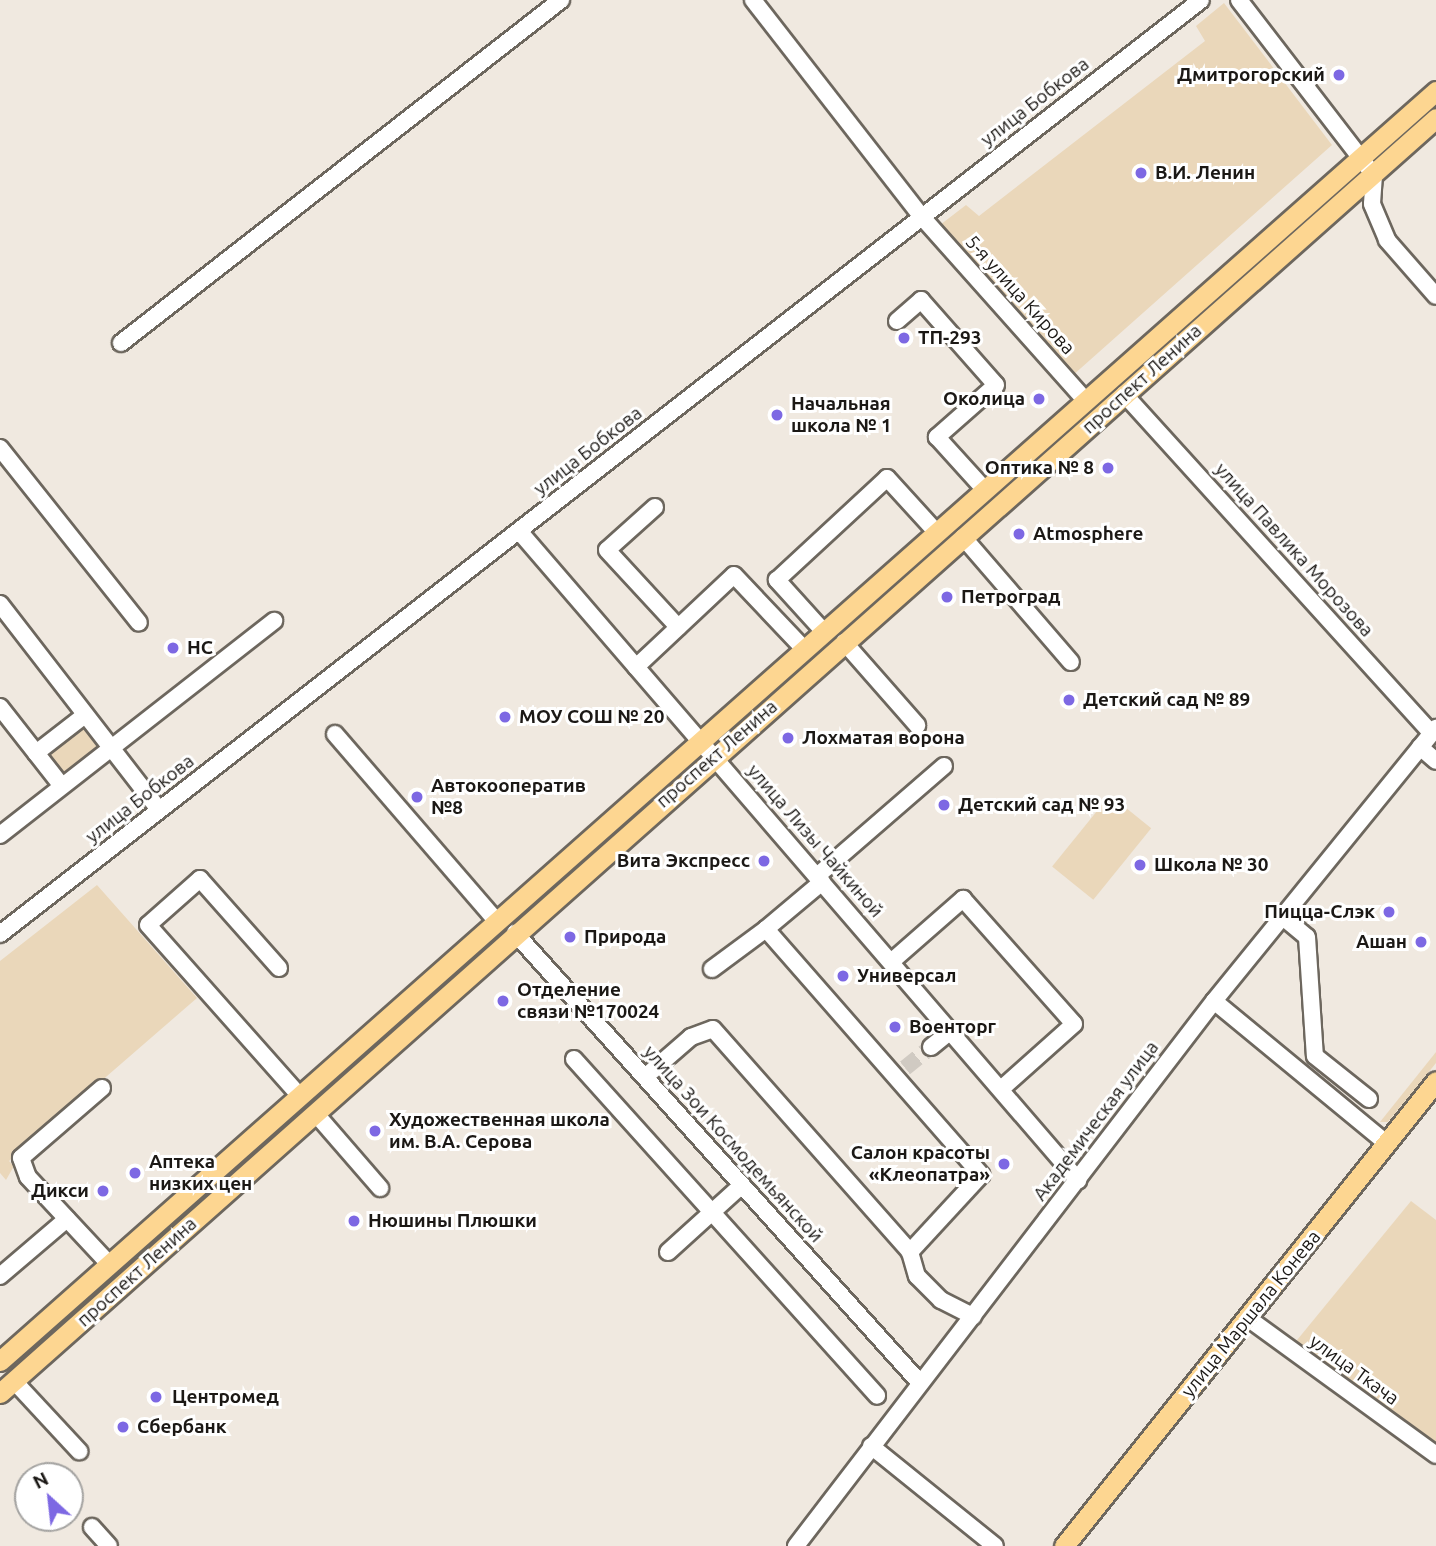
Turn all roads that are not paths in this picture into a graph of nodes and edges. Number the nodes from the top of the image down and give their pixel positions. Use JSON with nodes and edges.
{"nodes":[{"id":1,"x":561,"y":0,"type":"edge"},
{"id":2,"x":753,"y":0,"type":"edge"},
{"id":3,"x":1201,"y":0,"type":"edge"},
{"id":4,"x":1239,"y":0,"type":"edge"},
{"id":5,"x":1436,"y":91,"type":"edge"},
{"id":6,"x":1436,"y":118,"type":"edge"},
{"id":7,"x":1361,"y":159,"type":"junction"},
{"id":8,"x":1374,"y":175,"type":"junction"},
{"id":9,"x":922,"y":217,"type":"junction"},
{"id":10,"x":1436,"y":296,"type":"edge"},
{"id":11,"x":897,"y":321,"type":"dead end"},
{"id":12,"x":121,"y":343,"type":"dead end"},
{"id":13,"x":1120,"y":372,"type":"junction"},
{"id":14,"x":1124,"y":394,"type":"junction"},
{"id":15,"x":1086,"y":401,"type":"junction"},
{"id":16,"x":1087,"y":427,"type":"junction"},
{"id":17,"x":0,"y":448,"type":"edge"},
{"id":18,"x":985,"y":491,"type":"junction"},
{"id":19,"x":654,"y":506,"type":"dead end"},
{"id":20,"x":519,"y":531,"type":"junction"},
{"id":21,"x":937,"y":533,"type":"junction"},
{"id":22,"x":963,"y":537,"type":"junction"},
{"id":23,"x":0,"y":604,"type":"edge"},
{"id":24,"x":274,"y":621,"type":"dead end"},
{"id":25,"x":139,"y":623,"type":"dead end"},
{"id":26,"x":678,"y":627,"type":"junction"},
{"id":27,"x":825,"y":633,"type":"junction"},
{"id":28,"x":844,"y":642,"type":"junction"},
{"id":29,"x":805,"y":650,"type":"junction"},
{"id":30,"x":1071,"y":663,"type":"dead end"},
{"id":31,"x":636,"y":667,"type":"junction"},
{"id":32,"x":0,"y":707,"type":"edge"},
{"id":33,"x":85,"y":715,"type":"junction"},
{"id":34,"x":917,"y":725,"type":"dead end"},
{"id":35,"x":1434,"y":731,"type":"edge"},
{"id":36,"x":335,"y":734,"type":"dead end"},
{"id":37,"x":1420,"y":747,"type":"junction"},
{"id":38,"x":111,"y":748,"type":"junction"},
{"id":39,"x":707,"y":749,"type":"junction"},
{"id":40,"x":36,"y":753,"type":"junction"},
{"id":41,"x":1436,"y":761,"type":"edge"},
{"id":42,"x":944,"y":766,"type":"dead end"},
{"id":43,"x":62,"y":786,"type":"junction"},
{"id":44,"x":159,"y":810,"type":"junction"},
{"id":45,"x":0,"y":835,"type":"edge"},
{"id":46,"x":819,"y":879,"type":"junction"},
{"id":47,"x":504,"y":916,"type":"junction"},
{"id":48,"x":1283,"y":916,"type":"junction"},
{"id":49,"x":766,"y":929,"type":"junction"},
{"id":50,"x":515,"y":933,"type":"junction"},
{"id":51,"x":0,"y":934,"type":"edge"},
{"id":52,"x":891,"y":962,"type":"junction"},
{"id":53,"x":279,"y":968,"type":"dead end"},
{"id":54,"x":712,"y":969,"type":"dead end"},
{"id":55,"x":1214,"y":1001,"type":"junction"},
{"id":56,"x":951,"y":1031,"type":"junction"},
{"id":57,"x":931,"y":1047,"type":"tunnel mouth"},
{"id":58,"x":574,"y":1059,"type":"dead end"},
{"id":59,"x":645,"y":1077,"type":"junction"},
{"id":60,"x":1436,"y":1082,"type":"edge"},
{"id":61,"x":102,"y":1088,"type":"dead end"},
{"id":62,"x":1001,"y":1089,"type":"junction"},
{"id":63,"x":300,"y":1096,"type":"junction"},
{"id":64,"x":1369,"y":1099,"type":"dead end"},
{"id":65,"x":316,"y":1114,"type":"junction"},
{"id":66,"x":1386,"y":1143,"type":"junction"},
{"id":67,"x":1078,"y":1180,"type":"junction"},
{"id":68,"x":742,"y":1185,"type":"junction"},
{"id":69,"x":380,"y":1188,"type":"dead end"},
{"id":70,"x":711,"y":1213,"type":"junction"},
{"id":71,"x":67,"y":1219,"type":"junction"},
{"id":72,"x":668,"y":1252,"type":"dead end"},
{"id":73,"x":910,"y":1252,"type":"junction"},
{"id":74,"x":109,"y":1264,"type":"junction"},
{"id":75,"x":0,"y":1276,"type":"edge"},
{"id":76,"x":973,"y":1317,"type":"junction"},
{"id":77,"x":1249,"y":1319,"type":"junction"},
{"id":78,"x":0,"y":1361,"type":"edge"},
{"id":79,"x":920,"y":1383,"type":"junction"},
{"id":80,"x":7,"y":1387,"type":"edge"},
{"id":81,"x":877,"y":1396,"type":"dead end"},
{"id":82,"x":871,"y":1446,"type":"junction"},
{"id":83,"x":79,"y":1451,"type":"dead end"},
{"id":84,"x":1436,"y":1455,"type":"edge"},
{"id":85,"x":92,"y":1527,"type":"dead end"},
{"id":86,"x":109,"y":1546,"type":"edge"},
{"id":87,"x":796,"y":1546,"type":"edge"},
{"id":88,"x":995,"y":1546,"type":"edge"},
{"id":89,"x":1064,"y":1546,"type":"edge"}],
"edges":[{"from":1,"to":12,"type":"street"},
{"from":2,"to":9,"type":"street","name":"5-я улица Кирова"},
{"from":3,"to":9,"type":"street","name":"улица Бобкова"},
{"from":4,"to":7,"type":"street"},
{"from":5,"to":7,"type":"main road","name":"проспект Ленина"},
{"from":6,"to":8,"type":"main road","name":"проспект Ленина"},
{"from":7,"to":8,"type":"street"},
{"from":7,"to":13,"type":"main road","name":"проспект Ленина"},
{"from":8,"to":10,"type":"street"},
{"from":8,"to":14,"type":"main road","name":"проспект Ленина"},
{"from":9,"to":15,"type":"street","name":"5-я улица Кирова"},
{"from":9,"to":20,"type":"street","name":"улица Бобкова"},
{"from":11,"to":18,"type":"street"},
{"from":13,"to":14,"type":"main road"},
{"from":13,"to":15,"type":"main road","name":"проспект Ленина"},
{"from":14,"to":16,"type":"main road","name":"проспект Ленина"},
{"from":14,"to":35,"type":"street","name":"улица Павлика Морозова"},
{"from":15,"to":16,"type":"main road"},
{"from":15,"to":18,"type":"main road","name":"проспект Ленина"},
{"from":16,"to":22,"type":"main road","name":"проспект Ленина"},
{"from":17,"to":25,"type":"street"},
{"from":18,"to":21,"type":"main road","name":"проспект Ленина"},
{"from":19,"to":26,"type":"street"},
{"from":20,"to":31,"type":"street","name":"улица Лизы Чайкиной"},
{"from":20,"to":44,"type":"street","name":"улица Бобкова"},
{"from":21,"to":27,"type":"main road","name":"проспект Ленина"},
{"from":21,"to":27,"type":"street"},
{"from":22,"to":28,"type":"main road","name":"проспект Ленина"},
{"from":22,"to":30,"type":"street"},
{"from":23,"to":33,"type":"street"},
{"from":24,"to":38,"type":"street"},
{"from":26,"to":29,"type":"street"},
{"from":26,"to":31,"type":"street"},
{"from":27,"to":29,"type":"main road","name":"проспект Ленина"},
{"from":28,"to":34,"type":"street"},
{"from":28,"to":39,"type":"main road","name":"проспект Ленина"},
{"from":29,"to":39,"type":"main road","name":"проспект Ленина"},
{"from":31,"to":39,"type":"street","name":"улица Лизы Чайкиной"},
{"from":32,"to":40,"type":"street"},
{"from":33,"to":38,"type":"street"},
{"from":33,"to":40,"type":"street"},
{"from":35,"to":37,"type":"street","name":"Академическая улица"},
{"from":36,"to":47,"type":"street"},
{"from":37,"to":41,"type":"street"},
{"from":37,"to":48,"type":"street","name":"Академическая улица"},
{"from":38,"to":43,"type":"street"},
{"from":38,"to":44,"type":"street"},
{"from":39,"to":46,"type":"street","name":"улица Лизы Чайкиной"},
{"from":39,"to":47,"type":"main road","name":"проспект Ленина"},
{"from":39,"to":50,"type":"main road","name":"проспект Ленина"},
{"from":40,"to":43,"type":"street"},
{"from":42,"to":46,"type":"street"},
{"from":43,"to":45,"type":"street"},
{"from":44,"to":51,"type":"street","name":"улица Бобкова"},
{"from":46,"to":49,"type":"street"},
{"from":46,"to":52,"type":"street","name":"улица Лизы Чайкиной"},
{"from":47,"to":50,"type":"main road"},
{"from":47,"to":63,"type":"main road","name":"проспект Ленина"},
{"from":48,"to":55,"type":"street","name":"Академическая улица"},
{"from":48,"to":64,"type":"street"},
{"from":49,"to":54,"type":"street"},
{"from":49,"to":73,"type":"street"},
{"from":50,"to":59,"type":"street","name":"улица Зои Космодемьянской"},
{"from":50,"to":65,"type":"main road","name":"проспект Ленина"},
{"from":52,"to":56,"type":"street","name":"улица Лизы Чайкиной"},
{"from":52,"to":62,"type":"street"},
{"from":53,"to":63,"type":"street"},
{"from":55,"to":66,"type":"street"},
{"from":55,"to":67,"type":"street","name":"Академическая улица"},
{"from":56,"to":57,"type":"street"},
{"from":56,"to":62,"type":"street","name":"улица Лизы Чайкиной"},
{"from":58,"to":70,"type":"street"},
{"from":59,"to":68,"type":"street","name":"улица Зои Космодемьянской"},
{"from":59,"to":73,"type":"street"},
{"from":60,"to":66,"type":"main road","name":"улица Маршала Конева"},
{"from":61,"to":71,"type":"street"},
{"from":62,"to":67,"type":"street","name":"улица Лизы Чайкиной"},
{"from":63,"to":74,"type":"main road","name":"проспект Ленина"},
{"from":65,"to":69,"type":"street"},
{"from":65,"to":80,"type":"main road","name":"проспект Ленина"},
{"from":66,"to":77,"type":"main road","name":"улица Маршала Конева"},
{"from":67,"to":76,"type":"street","name":"Академическая улица"},
{"from":68,"to":70,"type":"street"},
{"from":68,"to":79,"type":"street","name":"улица Зои Космодемьянской"},
{"from":70,"to":72,"type":"street"},
{"from":70,"to":81,"type":"street"},
{"from":71,"to":74,"type":"street"},
{"from":71,"to":75,"type":"street"},
{"from":73,"to":76,"type":"street"},
{"from":74,"to":78,"type":"main road","name":"проспект Ленина"},
{"from":76,"to":79,"type":"street","name":"Академическая улица"},
{"from":77,"to":84,"type":"street","name":"улица Ткача"},
{"from":77,"to":89,"type":"main road","name":"улица Маршала Конева"},
{"from":79,"to":82,"type":"street","name":"Академическая улица"},
{"from":80,"to":83,"type":"street"},
{"from":82,"to":87,"type":"street","name":"Академическая улица"},
{"from":82,"to":88,"type":"street"},
{"from":85,"to":86,"type":"street"}]}
